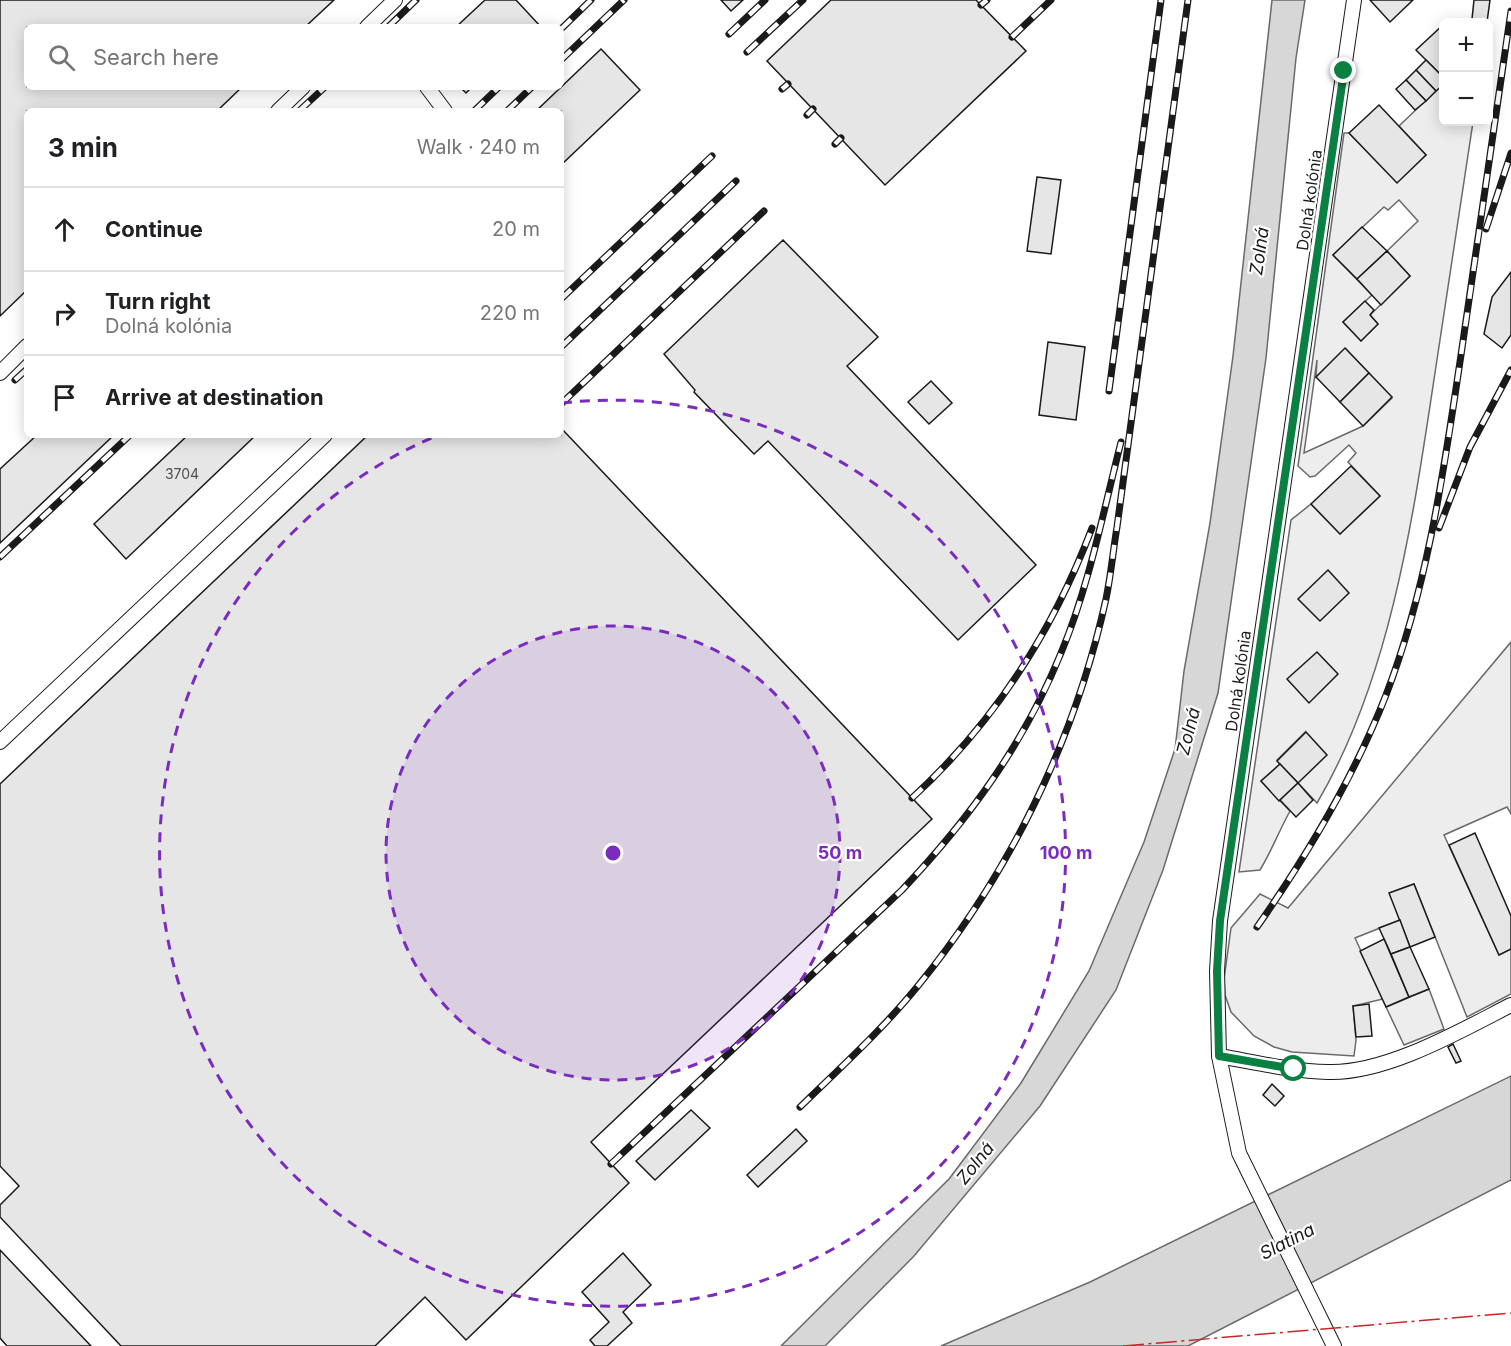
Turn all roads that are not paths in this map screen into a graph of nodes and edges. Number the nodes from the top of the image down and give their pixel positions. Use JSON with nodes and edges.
{"nodes":[{"id":1,"x":396,"y":0,"type":"edge"},
{"id":2,"x":1354,"y":0,"type":"edge"},
{"id":3,"x":382,"y":21,"type":"edge"},
{"id":4,"x":300,"y":90,"type":"edge"},
{"id":5,"x":429,"y":90,"type":"edge"},
{"id":6,"x":281,"y":108,"type":"edge"},
{"id":7,"x":443,"y":108,"type":"edge"},
{"id":8,"x":24,"y":349,"type":"edge"},
{"id":9,"x":0,"y":373,"type":"edge"},
{"id":10,"x":322,"y":438,"type":"edge"},
{"id":11,"x":0,"y":742,"type":"edge"},
{"id":12,"x":1511,"y":1005,"type":"edge"},
{"id":13,"x":1219,"y":1056,"type":"junction"},
{"id":14,"x":1334,"y":1346,"type":"edge"}],
"edges":[{"from":1,"to":3,"type":"lane"},
{"from":2,"to":13,"type":"lane","name":"Dolná kolónia"},
{"from":4,"to":6,"type":"lane"},
{"from":5,"to":7,"type":"lane"},
{"from":8,"to":9,"type":"lane"},
{"from":10,"to":11,"type":"lane"},
{"from":12,"to":13,"type":"lane"},
{"from":13,"to":14,"type":"lane","name":"Dolná kolónia"}]}
